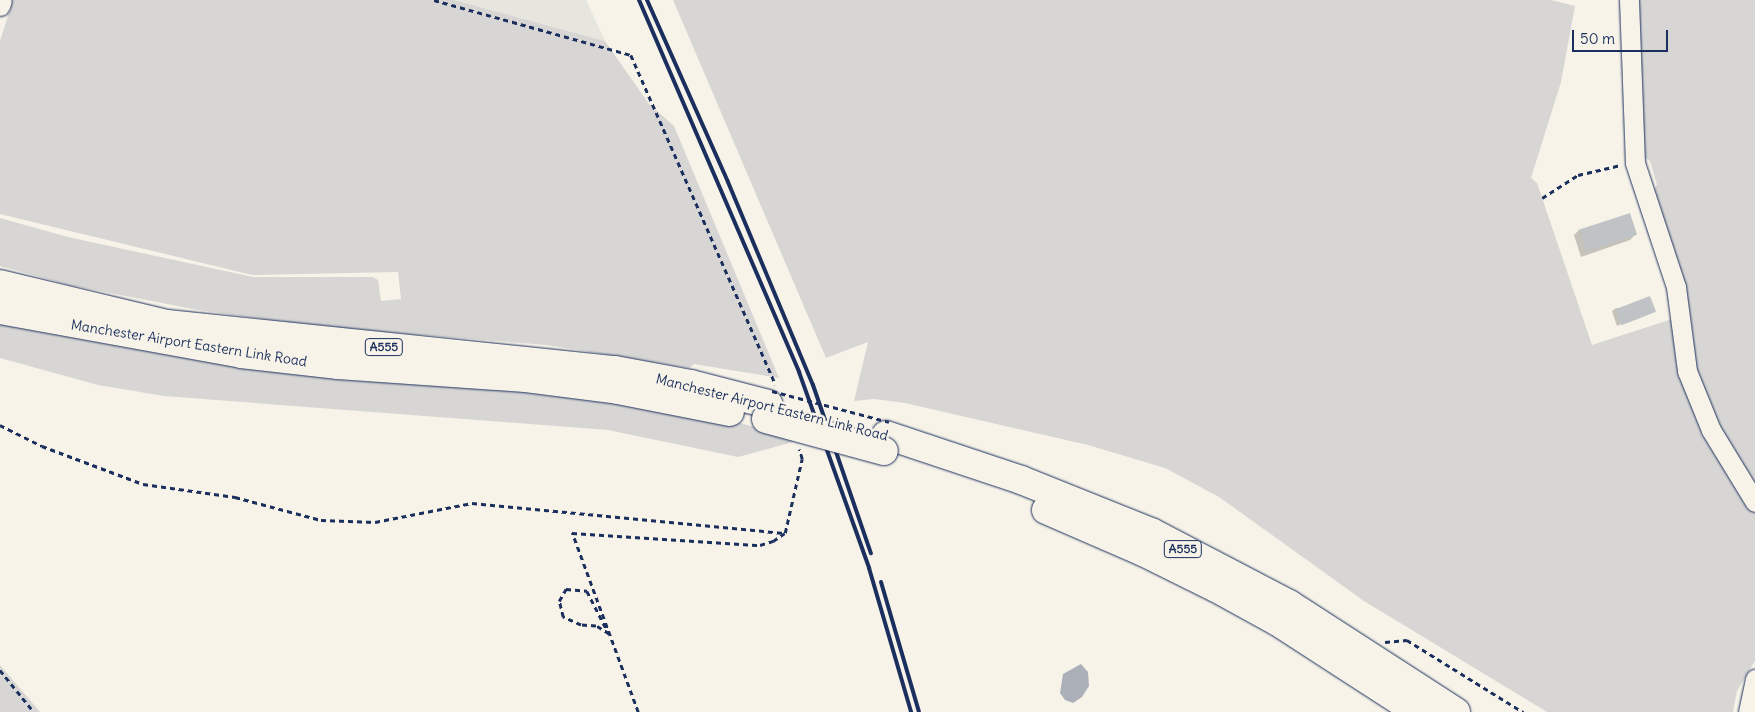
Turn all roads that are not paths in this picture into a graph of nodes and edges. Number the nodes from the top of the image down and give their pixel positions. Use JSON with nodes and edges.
{"nodes":[{"id":1,"x":2,"y":0,"type":"edge"},
{"id":2,"x":1629,"y":0,"type":"edge"},
{"id":3,"x":0,"y":6,"type":"edge"},
{"id":4,"x":0,"y":284,"type":"edge"},
{"id":5,"x":0,"y":310,"type":"edge"},
{"id":6,"x":769,"y":405,"type":"junction"},
{"id":7,"x":886,"y":436,"type":"junction"},
{"id":8,"x":1755,"y":502,"type":"edge"},
{"id":9,"x":1755,"y":679,"type":"edge"},
{"id":10,"x":1417,"y":712,"type":"edge"},
{"id":11,"x":1456,"y":712,"type":"edge"},
{"id":12,"x":1748,"y":712,"type":"edge"}],
"edges":[{"from":1,"to":3,"type":"lane"},
{"from":2,"to":8,"type":"lane"},
{"from":4,"to":6,"type":"highway","name":"Manchester Airport Eastern Link Road","number":"A555"},
{"from":5,"to":6,"type":"highway","name":"Manchester Airport Eastern Link Road","number":"A555"},
{"from":6,"to":7,"type":"highway","name":"Manchester Airport Eastern Link Road","number":"A555"},
{"from":7,"to":10,"type":"highway","name":"Manchester Airport Eastern Link Road","number":"A555"},
{"from":7,"to":11,"type":"highway","name":"Manchester Airport Eastern Link Road","number":"A555"},
{"from":9,"to":12,"type":"lane"}]}
